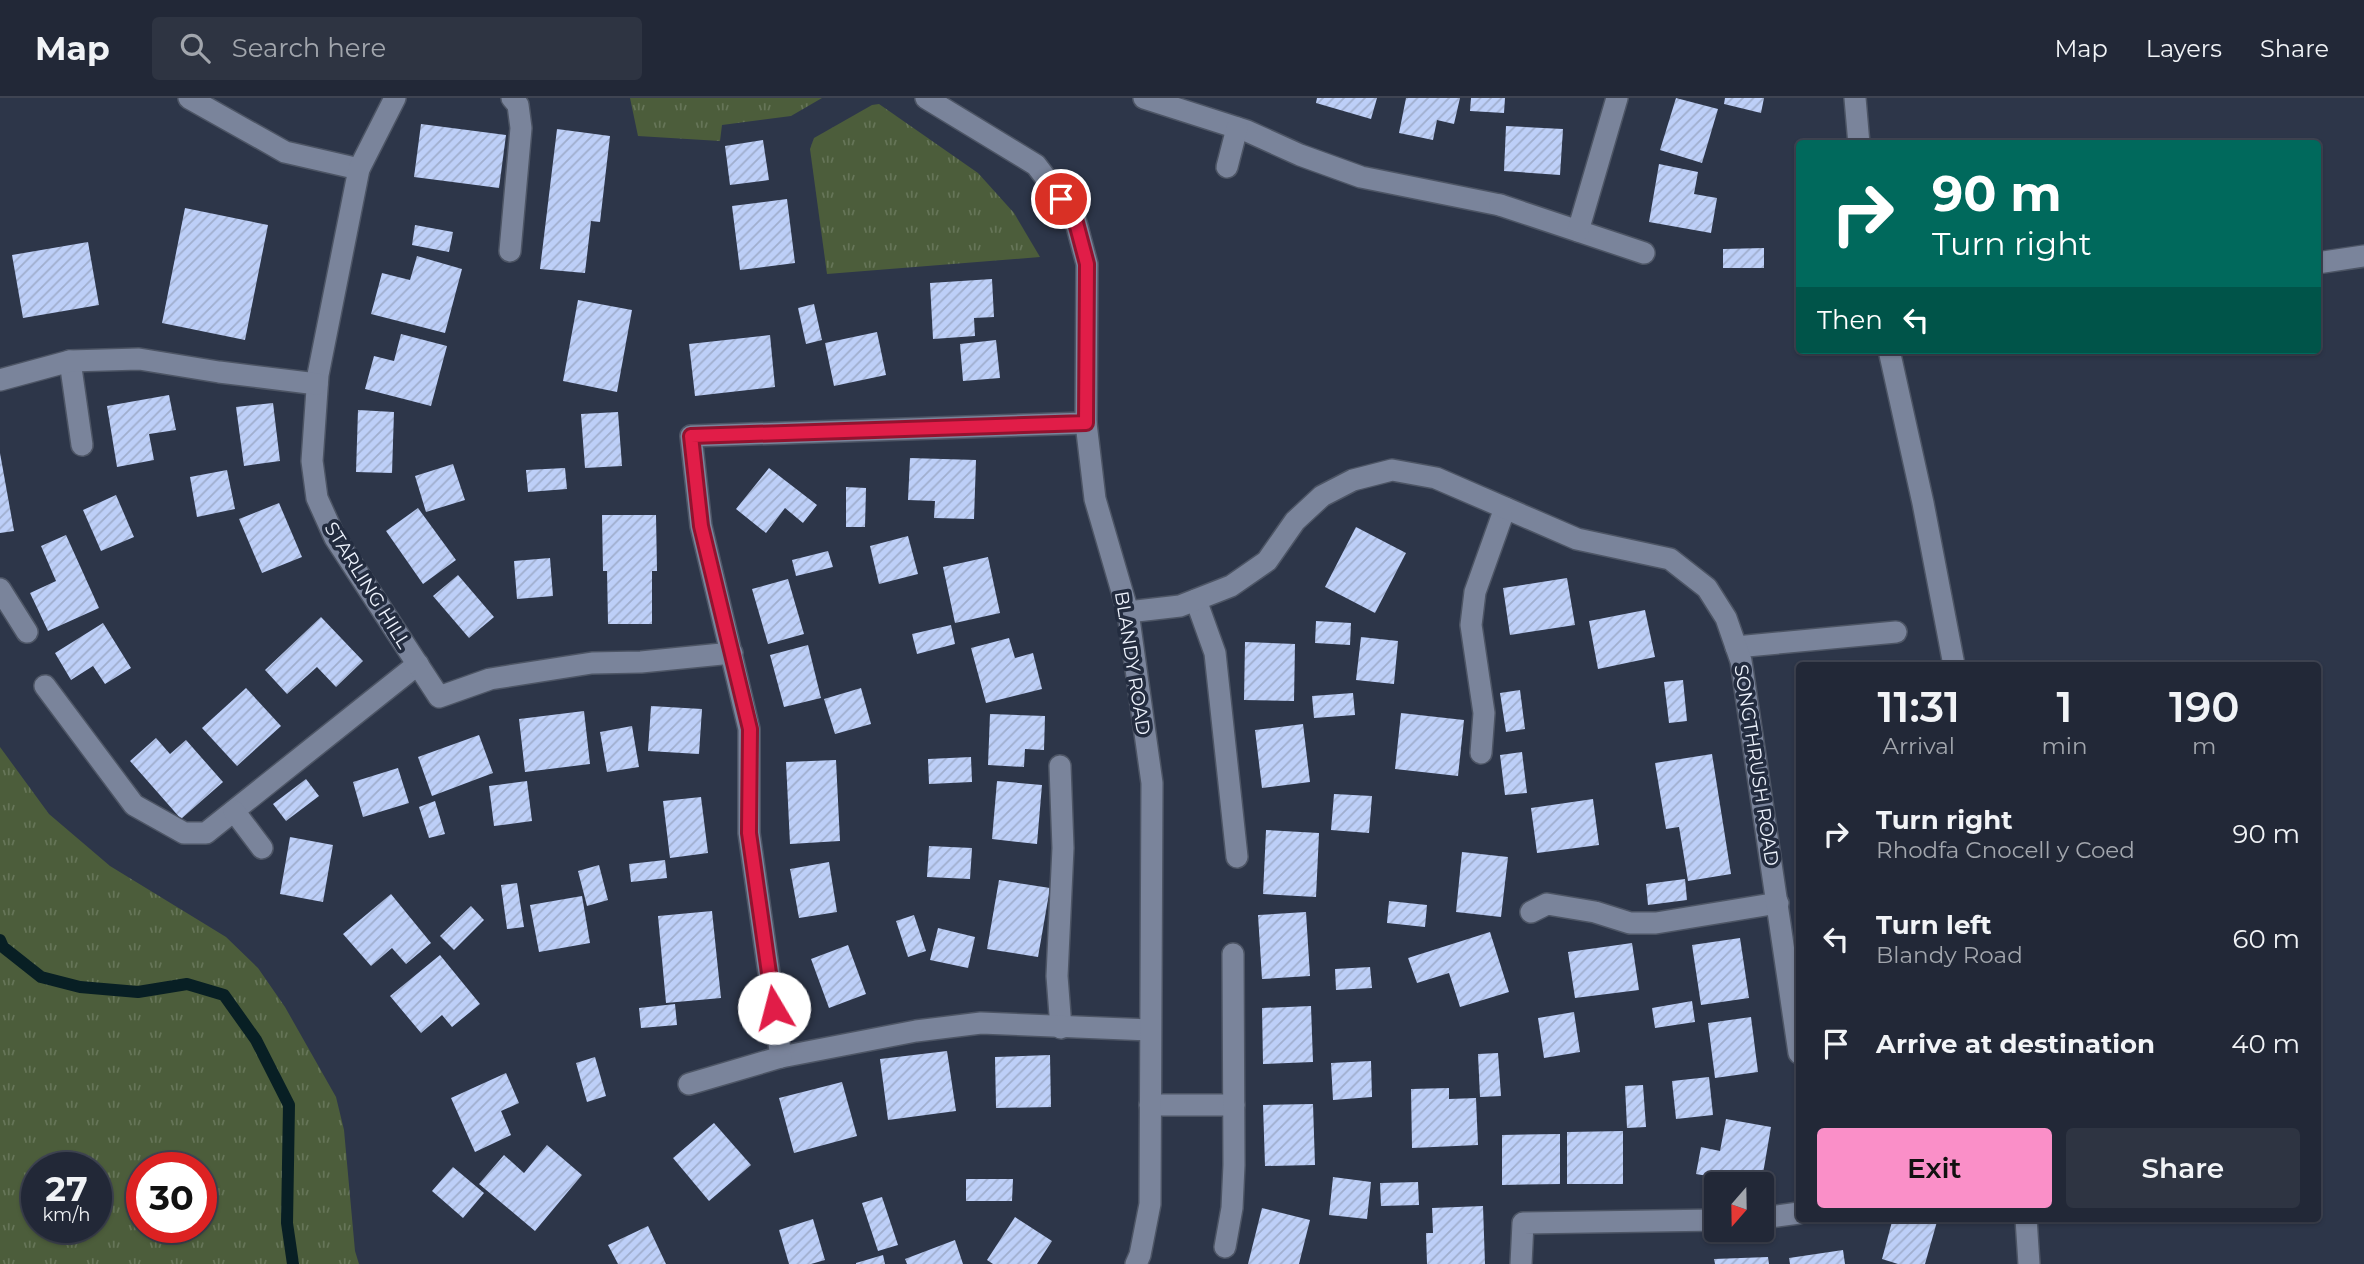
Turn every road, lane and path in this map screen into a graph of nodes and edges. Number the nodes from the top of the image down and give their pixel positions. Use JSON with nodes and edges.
{"nodes":[{"id":1,"x":190,"y":98,"type":"edge"},
{"id":2,"x":395,"y":98,"type":"edge"},
{"id":3,"x":512,"y":98,"type":"edge"},
{"id":4,"x":926,"y":98,"type":"edge"},
{"id":5,"x":1144,"y":98,"type":"edge"},
{"id":6,"x":1617,"y":98,"type":"edge"},
{"id":7,"x":1855,"y":98,"type":"edge"},
{"id":8,"x":1237,"y":128,"type":"junction"},
{"id":9,"x":1859,"y":140,"type":"edge"},
{"id":10,"x":1227,"y":167,"type":"dead end"},
{"id":11,"x":359,"y":169,"type":"junction"},
{"id":12,"x":1578,"y":232,"type":"junction"},
{"id":13,"x":510,"y":251,"type":"dead end"},
{"id":14,"x":1644,"y":253,"type":"dead end"},
{"id":15,"x":2364,"y":256,"type":"edge"},
{"id":16,"x":2321,"y":262,"type":"edge"},
{"id":17,"x":1890,"y":354,"type":"edge"},
{"id":18,"x":70,"y":361,"type":"junction"},
{"id":19,"x":0,"y":380,"type":"edge"},
{"id":20,"x":317,"y":384,"type":"junction"},
{"id":21,"x":1086,"y":423,"type":"junction"},
{"id":22,"x":82,"y":445,"type":"dead end"},
{"id":23,"x":1505,"y":508,"type":"junction"},
{"id":24,"x":0,"y":589,"type":"edge"},
{"id":25,"x":1196,"y":600,"type":"junction"},
{"id":26,"x":1128,"y":612,"type":"junction"},
{"id":27,"x":27,"y":632,"type":"dead end"},
{"id":28,"x":1895,"y":632,"type":"dead end"},
{"id":29,"x":1736,"y":647,"type":"junction"},
{"id":30,"x":732,"y":653,"type":"junction"},
{"id":31,"x":1953,"y":662,"type":"edge"},
{"id":32,"x":418,"y":664,"type":"junction"},
{"id":33,"x":45,"y":686,"type":"dead end"},
{"id":34,"x":1481,"y":753,"type":"dead end"},
{"id":35,"x":1060,"y":766,"type":"dead end"},
{"id":36,"x":234,"y":811,"type":"junction"},
{"id":37,"x":262,"y":848,"type":"dead end"},
{"id":38,"x":1237,"y":857,"type":"dead end"},
{"id":39,"x":1778,"y":902,"type":"junction"},
{"id":40,"x":1531,"y":912,"type":"dead end"},
{"id":41,"x":1233,"y":954,"type":"dead end"},
{"id":42,"x":1060,"y":1028,"type":"junction"},
{"id":43,"x":1150,"y":1030,"type":"junction"},
{"id":44,"x":1796,"y":1032,"type":"edge"},
{"id":45,"x":781,"y":1057,"type":"junction"},
{"id":46,"x":689,"y":1084,"type":"dead end"},
{"id":47,"x":1150,"y":1105,"type":"junction"},
{"id":48,"x":1234,"y":1105,"type":"junction"},
{"id":49,"x":1796,"y":1213,"type":"edge"},
{"id":50,"x":1774,"y":1216,"type":"edge"},
{"id":51,"x":1704,"y":1220,"type":"edge"},
{"id":52,"x":2026,"y":1222,"type":"edge"},
{"id":53,"x":1225,"y":1247,"type":"dead end"},
{"id":54,"x":1136,"y":1264,"type":"edge"},
{"id":55,"x":1521,"y":1264,"type":"edge"},
{"id":56,"x":2029,"y":1264,"type":"edge"}],
"edges":[{"from":1,"to":11,"type":"street"},
{"from":2,"to":11,"type":"street","name":"STARLING HILL"},
{"from":3,"to":13,"type":"street"},
{"from":4,"to":21,"type":"street","name":"BLANDY ROAD"},
{"from":5,"to":8,"type":"street"},
{"from":6,"to":12,"type":"street"},
{"from":7,"to":9,"type":"street"},
{"from":8,"to":10,"type":"street"},
{"from":8,"to":12,"type":"street"},
{"from":11,"to":20,"type":"street","name":"STARLING HILL"},
{"from":12,"to":14,"type":"street"},
{"from":15,"to":16,"type":"street"},
{"from":17,"to":31,"type":"street"},
{"from":18,"to":19,"type":"street"},
{"from":18,"to":20,"type":"street"},
{"from":18,"to":22,"type":"street"},
{"from":20,"to":32,"type":"street","name":"STARLING HILL"},
{"from":21,"to":26,"type":"street","name":"BLANDY ROAD"},
{"from":21,"to":30,"type":"street"},
{"from":23,"to":25,"type":"street","name":"SONGTHRUSH ROAD"},
{"from":23,"to":29,"type":"street","name":"SONGTHRUSH ROAD"},
{"from":23,"to":34,"type":"street"},
{"from":24,"to":27,"type":"street"},
{"from":25,"to":26,"type":"street","name":"SONGTHRUSH ROAD"},
{"from":25,"to":38,"type":"street"},
{"from":26,"to":43,"type":"street","name":"BLANDY ROAD"},
{"from":28,"to":29,"type":"street"},
{"from":29,"to":39,"type":"street","name":"SONGTHRUSH ROAD"},
{"from":30,"to":32,"type":"street","name":"STARLING HILL"},
{"from":30,"to":45,"type":"street"},
{"from":32,"to":36,"type":"street"},
{"from":33,"to":36,"type":"street"},
{"from":35,"to":42,"type":"street"},
{"from":36,"to":37,"type":"street"},
{"from":39,"to":40,"type":"street"},
{"from":39,"to":44,"type":"street","name":"SONGTHRUSH ROAD"},
{"from":41,"to":48,"type":"street"},
{"from":42,"to":43,"type":"street"},
{"from":42,"to":45,"type":"street"},
{"from":43,"to":47,"type":"street","name":"BLANDY ROAD"},
{"from":45,"to":46,"type":"street"},
{"from":47,"to":48,"type":"street"},
{"from":47,"to":54,"type":"street","name":"BLANDY ROAD"},
{"from":48,"to":53,"type":"street"},
{"from":49,"to":50,"type":"street"},
{"from":51,"to":55,"type":"street"},
{"from":52,"to":56,"type":"street"}]}
